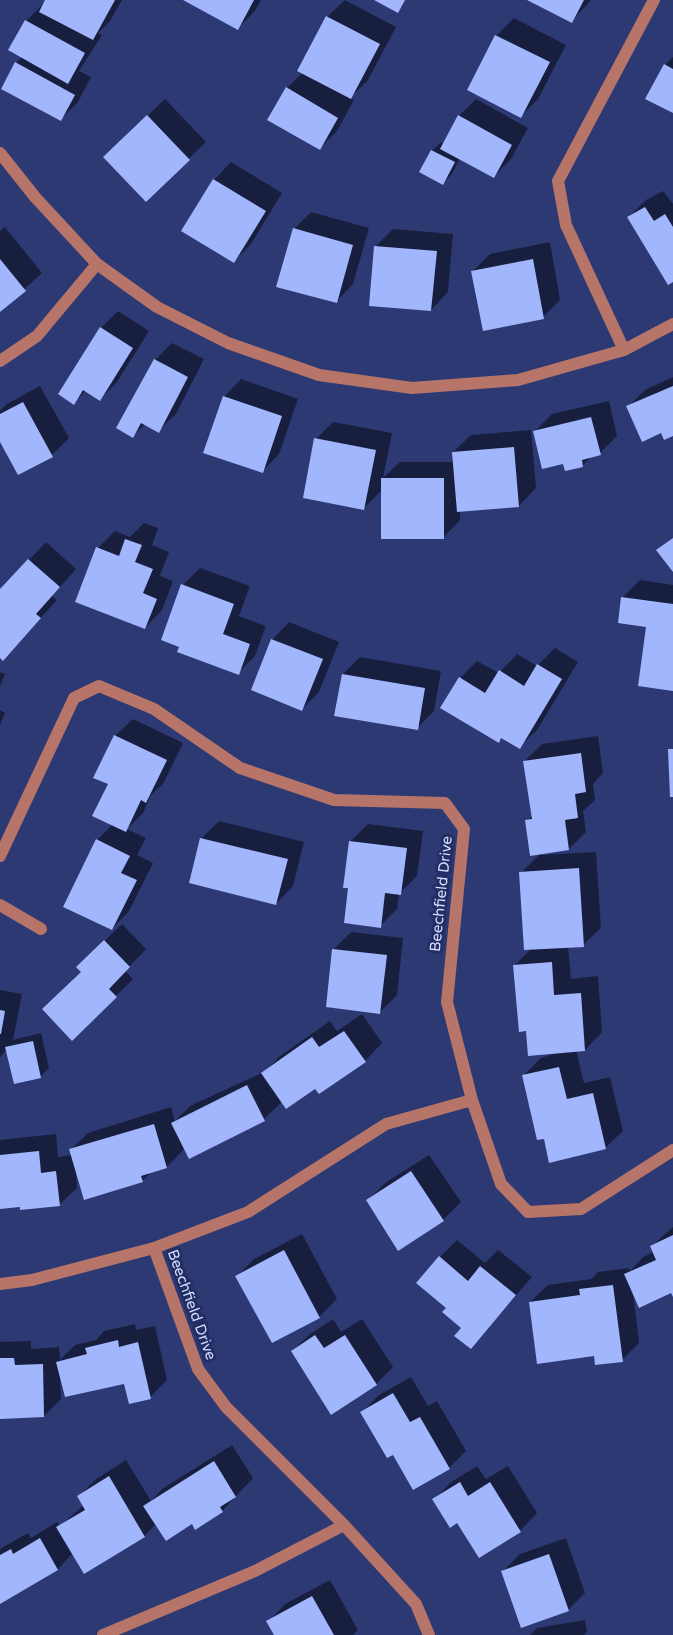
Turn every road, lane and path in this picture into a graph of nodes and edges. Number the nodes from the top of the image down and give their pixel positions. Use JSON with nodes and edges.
{"nodes":[{"id":1,"x":654,"y":0,"type":"edge"},
{"id":2,"x":0,"y":153,"type":"edge"},
{"id":3,"x":97,"y":264,"type":"junction"},
{"id":4,"x":673,"y":324,"type":"edge"},
{"id":5,"x":624,"y":350,"type":"junction"},
{"id":6,"x":0,"y":361,"type":"edge"},
{"id":7,"x":0,"y":856,"type":"edge"},
{"id":8,"x":0,"y":904,"type":"edge"},
{"id":9,"x":41,"y":929,"type":"dead end"},
{"id":10,"x":472,"y":1100,"type":"junction"},
{"id":11,"x":673,"y":1150,"type":"edge"},
{"id":12,"x":154,"y":1248,"type":"junction"},
{"id":13,"x":0,"y":1284,"type":"edge"},
{"id":14,"x":344,"y":1525,"type":"junction"},
{"id":15,"x":103,"y":1635,"type":"edge"},
{"id":16,"x":429,"y":1635,"type":"edge"}],
"edges":[{"from":1,"to":5,"type":"street"},
{"from":2,"to":3,"type":"street"},
{"from":3,"to":5,"type":"street"},
{"from":3,"to":6,"type":"street"},
{"from":4,"to":5,"type":"street"},
{"from":7,"to":10,"type":"street","name":"Beechfield Drive"},
{"from":8,"to":9,"type":"street"},
{"from":10,"to":11,"type":"street","name":"Beechfield Drive"},
{"from":10,"to":12,"type":"street","name":"Beechfield Drive"},
{"from":12,"to":13,"type":"street"},
{"from":12,"to":14,"type":"street","name":"Beechfield Drive"},
{"from":14,"to":15,"type":"street"},
{"from":14,"to":16,"type":"street","name":"Beechfield Drive"}]}
